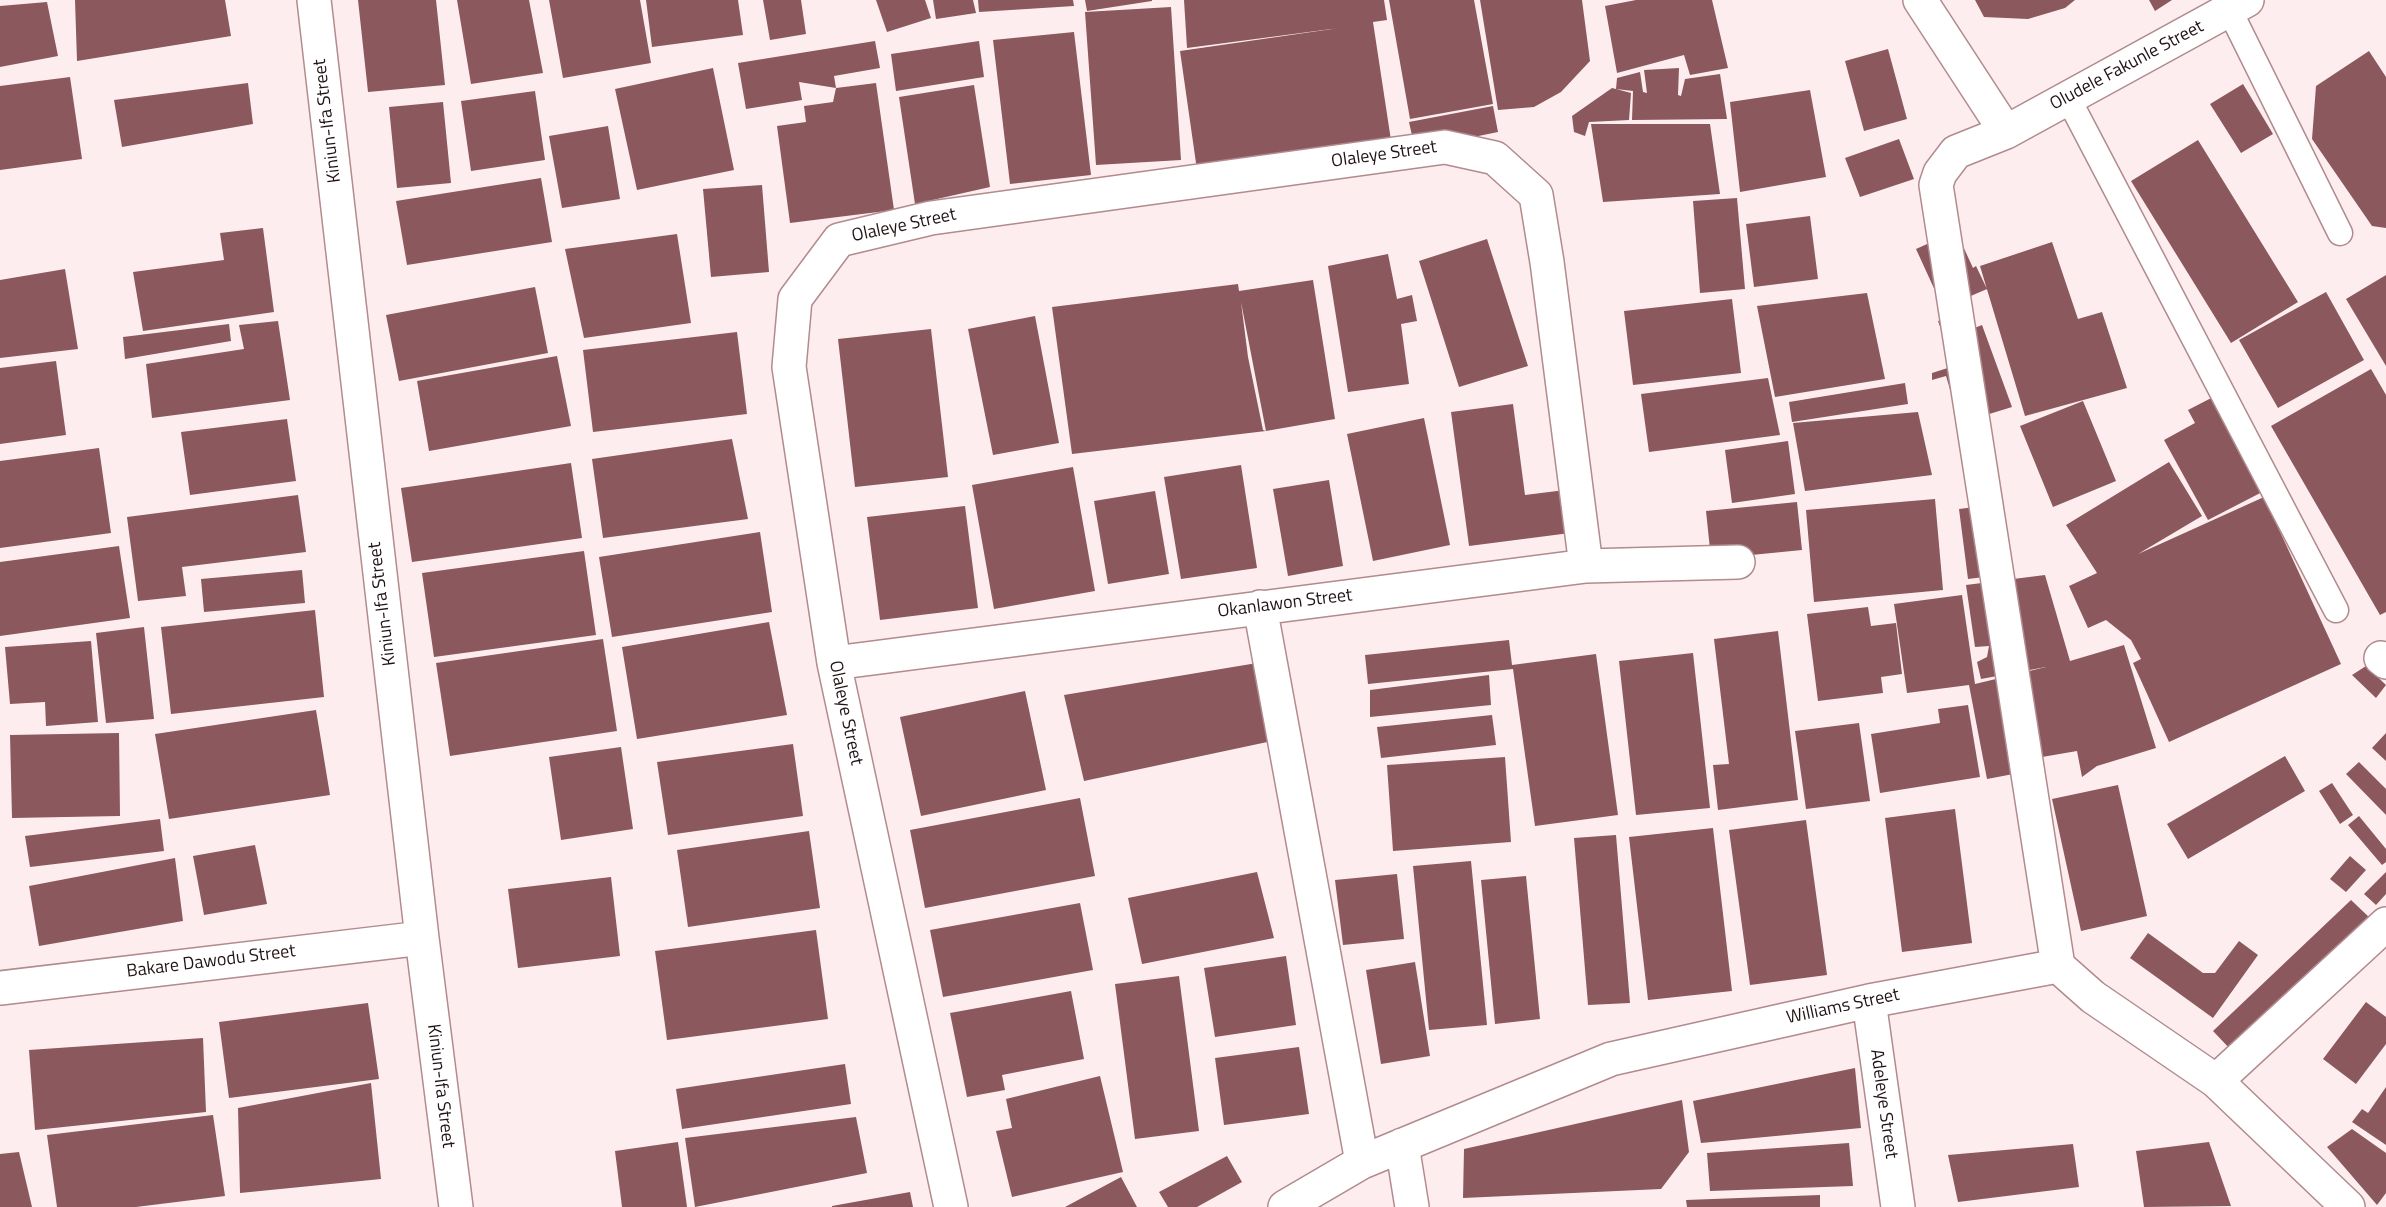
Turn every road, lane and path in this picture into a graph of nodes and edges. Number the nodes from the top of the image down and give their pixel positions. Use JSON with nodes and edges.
{"nodes":[{"id":1,"x":314,"y":0,"type":"edge"},
{"id":2,"x":1920,"y":0,"type":"edge"},
{"id":3,"x":2239,"y":5,"type":"edge"},
{"id":4,"x":2067,"y":98,"type":"junction"},
{"id":5,"x":2006,"y":132,"type":"junction"},
{"id":6,"x":2340,"y":233,"type":"dead end"},
{"id":7,"x":1738,"y":562,"type":"dead end"},
{"id":8,"x":1586,"y":566,"type":"junction"},
{"id":9,"x":1260,"y":607,"type":"junction"},
{"id":10,"x":2336,"y":610,"type":"dead end"},
{"id":11,"x":834,"y":663,"type":"junction"},
{"id":12,"x":2386,"y":924,"type":"edge"},
{"id":13,"x":422,"y":938,"type":"junction"},
{"id":14,"x":2058,"y":966,"type":"junction"},
{"id":15,"x":1,"y":981,"type":"edge"},
{"id":16,"x":1869,"y":1001,"type":"junction"},
{"id":17,"x":2216,"y":1081,"type":"junction"},
{"id":18,"x":1402,"y":1146,"type":"junction"},
{"id":19,"x":1362,"y":1162,"type":"junction"},
{"id":20,"x":2341,"y":1203,"type":"edge"},
{"id":21,"x":456,"y":1207,"type":"edge"},
{"id":22,"x":951,"y":1207,"type":"edge"},
{"id":23,"x":1285,"y":1207,"type":"edge"},
{"id":24,"x":1412,"y":1207,"type":"edge"},
{"id":25,"x":1898,"y":1207,"type":"edge"}],
"edges":[{"from":1,"to":13,"type":"street","name":"Kiniun-Ifa Street"},
{"from":2,"to":5,"type":"street"},
{"from":3,"to":4,"type":"street","name":"Oludele Fakunle Street"},
{"from":3,"to":6,"type":"lane"},
{"from":4,"to":5,"type":"street","name":"Oludele Fakunle Street"},
{"from":4,"to":10,"type":"lane"},
{"from":5,"to":14,"type":"street","name":"Oludele Fakunle Street"},
{"from":7,"to":8,"type":"street","name":"Okanlawon Street"},
{"from":8,"to":9,"type":"street","name":"Okanlawon Street"},
{"from":8,"to":11,"type":"street","name":"Olaleye Street"},
{"from":9,"to":11,"type":"street","name":"Okanlawon Street"},
{"from":9,"to":19,"type":"street"},
{"from":11,"to":22,"type":"street","name":"Olaleye Street"},
{"from":12,"to":17,"type":"street"},
{"from":13,"to":15,"type":"street","name":"Bakare Dawodu Street"},
{"from":13,"to":21,"type":"street","name":"Kiniun-Ifa Street"},
{"from":14,"to":16,"type":"street","name":"Williams Street"},
{"from":14,"to":17,"type":"street"},
{"from":16,"to":18,"type":"street","name":"Williams Street"},
{"from":16,"to":25,"type":"street","name":"Adeleye Street"},
{"from":17,"to":20,"type":"street"},
{"from":18,"to":19,"type":"street","name":"Williams Street"},
{"from":18,"to":24,"type":"street"},
{"from":19,"to":23,"type":"street","name":"Williams Street"}]}
